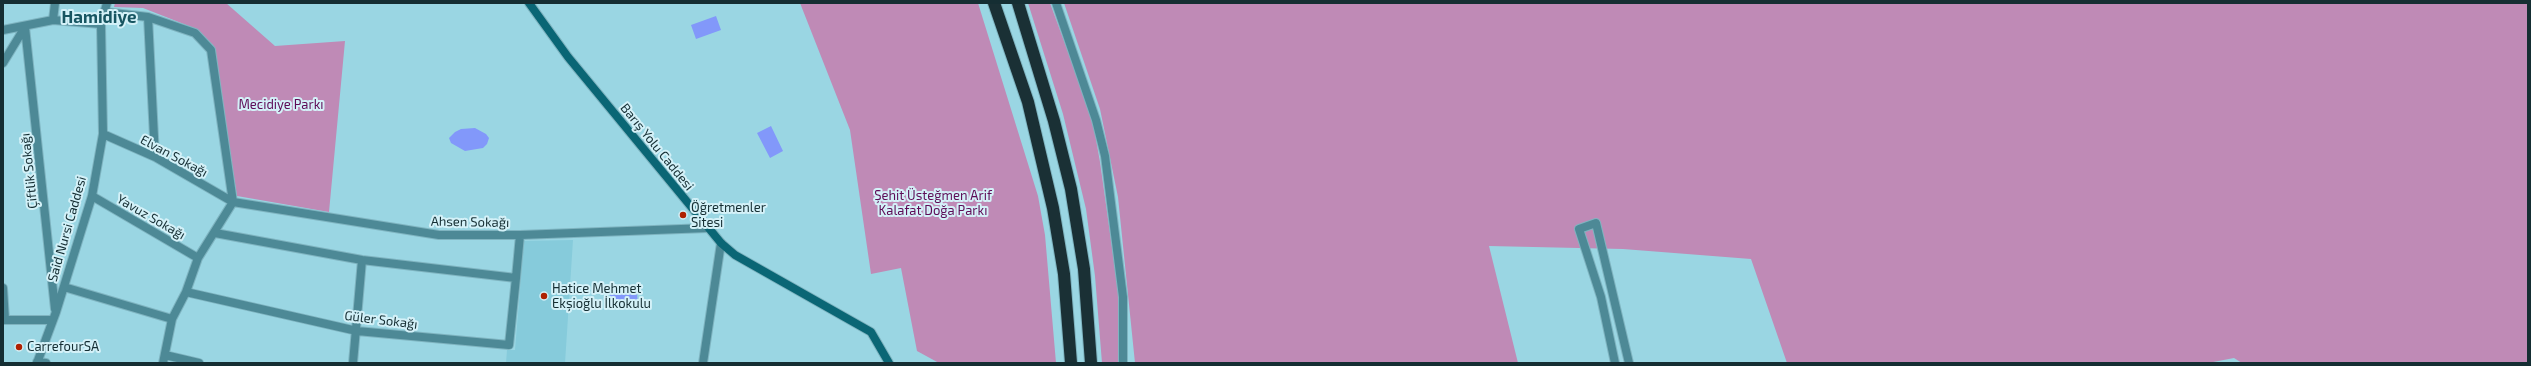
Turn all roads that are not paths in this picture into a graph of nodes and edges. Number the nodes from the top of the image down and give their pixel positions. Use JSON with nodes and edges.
{"nodes":[{"id":1,"x":55,"y":3,"type":"edge"},
{"id":2,"x":107,"y":3,"type":"edge"},
{"id":3,"x":529,"y":3,"type":"edge"},
{"id":4,"x":994,"y":3,"type":"edge"},
{"id":5,"x":1018,"y":3,"type":"edge"},
{"id":6,"x":1056,"y":3,"type":"edge"},
{"id":7,"x":105,"y":12,"type":"junction"},
{"id":8,"x":148,"y":17,"type":"junction"},
{"id":9,"x":53,"y":20,"type":"junction"},
{"id":10,"x":101,"y":24,"type":"junction"},
{"id":11,"x":25,"y":27,"type":"junction"},
{"id":12,"x":3,"y":30,"type":"edge"},
{"id":13,"x":3,"y":63,"type":"edge"},
{"id":14,"x":103,"y":134,"type":"junction"},
{"id":15,"x":155,"y":157,"type":"junction"},
{"id":16,"x":92,"y":196,"type":"junction"},
{"id":17,"x":233,"y":202,"type":"junction"},
{"id":18,"x":708,"y":228,"type":"junction"},
{"id":19,"x":215,"y":233,"type":"junction"},
{"id":20,"x":520,"y":235,"type":"junction"},
{"id":21,"x":722,"y":243,"type":"junction"},
{"id":22,"x":198,"y":258,"type":"junction"},
{"id":23,"x":362,"y":260,"type":"junction"},
{"id":24,"x":516,"y":278,"type":"junction"},
{"id":25,"x":64,"y":287,"type":"junction"},
{"id":26,"x":3,"y":288,"type":"edge"},
{"id":27,"x":186,"y":292,"type":"junction"},
{"id":28,"x":54,"y":316,"type":"junction"},
{"id":29,"x":172,"y":319,"type":"junction"},
{"id":30,"x":4,"y":320,"type":"edge"},
{"id":31,"x":357,"y":331,"type":"junction"},
{"id":32,"x":164,"y":359,"type":"edge"},
{"id":33,"x":37,"y":362,"type":"edge"},
{"id":34,"x":46,"y":363,"type":"edge"},
{"id":35,"x":199,"y":363,"type":"edge"},
{"id":36,"x":353,"y":363,"type":"edge"},
{"id":37,"x":703,"y":363,"type":"edge"},
{"id":38,"x":889,"y":363,"type":"edge"},
{"id":39,"x":1071,"y":363,"type":"edge"},
{"id":40,"x":1091,"y":363,"type":"edge"},
{"id":41,"x":1123,"y":363,"type":"edge"},
{"id":42,"x":1615,"y":363,"type":"edge"},
{"id":43,"x":1629,"y":363,"type":"edge"}],
"edges":[{"from":1,"to":9,"type":"street"},
{"from":2,"to":7,"type":"street","name":"Said Nursi Caddesi"},
{"from":3,"to":18,"type":"main road","name":"Barış Yolu Caddesi"},
{"from":4,"to":39,"type":"highway"},
{"from":5,"to":40,"type":"highway"},
{"from":6,"to":41,"type":"street"},
{"from":7,"to":8,"type":"street"},
{"from":7,"to":10,"type":"street","name":"Said Nursi Caddesi"},
{"from":8,"to":15,"type":"street"},
{"from":8,"to":17,"type":"street"},
{"from":9,"to":10,"type":"street"},
{"from":9,"to":11,"type":"street"},
{"from":10,"to":14,"type":"street","name":"Said Nursi Caddesi"},
{"from":11,"to":12,"type":"street"},
{"from":11,"to":13,"type":"street"},
{"from":11,"to":28,"type":"street","name":"Çiftlik Sokağı"},
{"from":14,"to":15,"type":"street","name":"Elvan Sokağı"},
{"from":14,"to":16,"type":"street","name":"Said Nursi Caddesi"},
{"from":15,"to":17,"type":"street","name":"Elvan Sokağı"},
{"from":16,"to":22,"type":"street","name":"Yavuz Sokağı"},
{"from":16,"to":25,"type":"street","name":"Said Nursi Caddesi"},
{"from":17,"to":19,"type":"street"},
{"from":17,"to":20,"type":"street","name":"Ahsen Sokağı"},
{"from":18,"to":20,"type":"street","name":"Ahsen Sokağı"},
{"from":18,"to":21,"type":"main road","name":"Barış Yolu Caddesi"},
{"from":19,"to":22,"type":"street"},
{"from":19,"to":23,"type":"street"},
{"from":20,"to":24,"type":"street"},
{"from":21,"to":37,"type":"street"},
{"from":21,"to":38,"type":"main road","name":"Barış Yolu Caddesi"},
{"from":22,"to":27,"type":"street"},
{"from":23,"to":24,"type":"street"},
{"from":23,"to":31,"type":"street"},
{"from":24,"to":31,"type":"street","name":"Güler Sokağı"},
{"from":25,"to":28,"type":"street","name":"Said Nursi Caddesi"},
{"from":25,"to":29,"type":"street"},
{"from":26,"to":30,"type":"street"},
{"from":27,"to":29,"type":"street"},
{"from":27,"to":31,"type":"street","name":"Güler Sokağı"},
{"from":28,"to":30,"type":"street"},
{"from":28,"to":33,"type":"street","name":"Said Nursi Caddesi"},
{"from":29,"to":32,"type":"street"},
{"from":31,"to":36,"type":"street"},
{"from":32,"to":35,"type":"street"},
{"from":33,"to":34,"type":"street"},
{"from":42,"to":43,"type":"street"}]}
